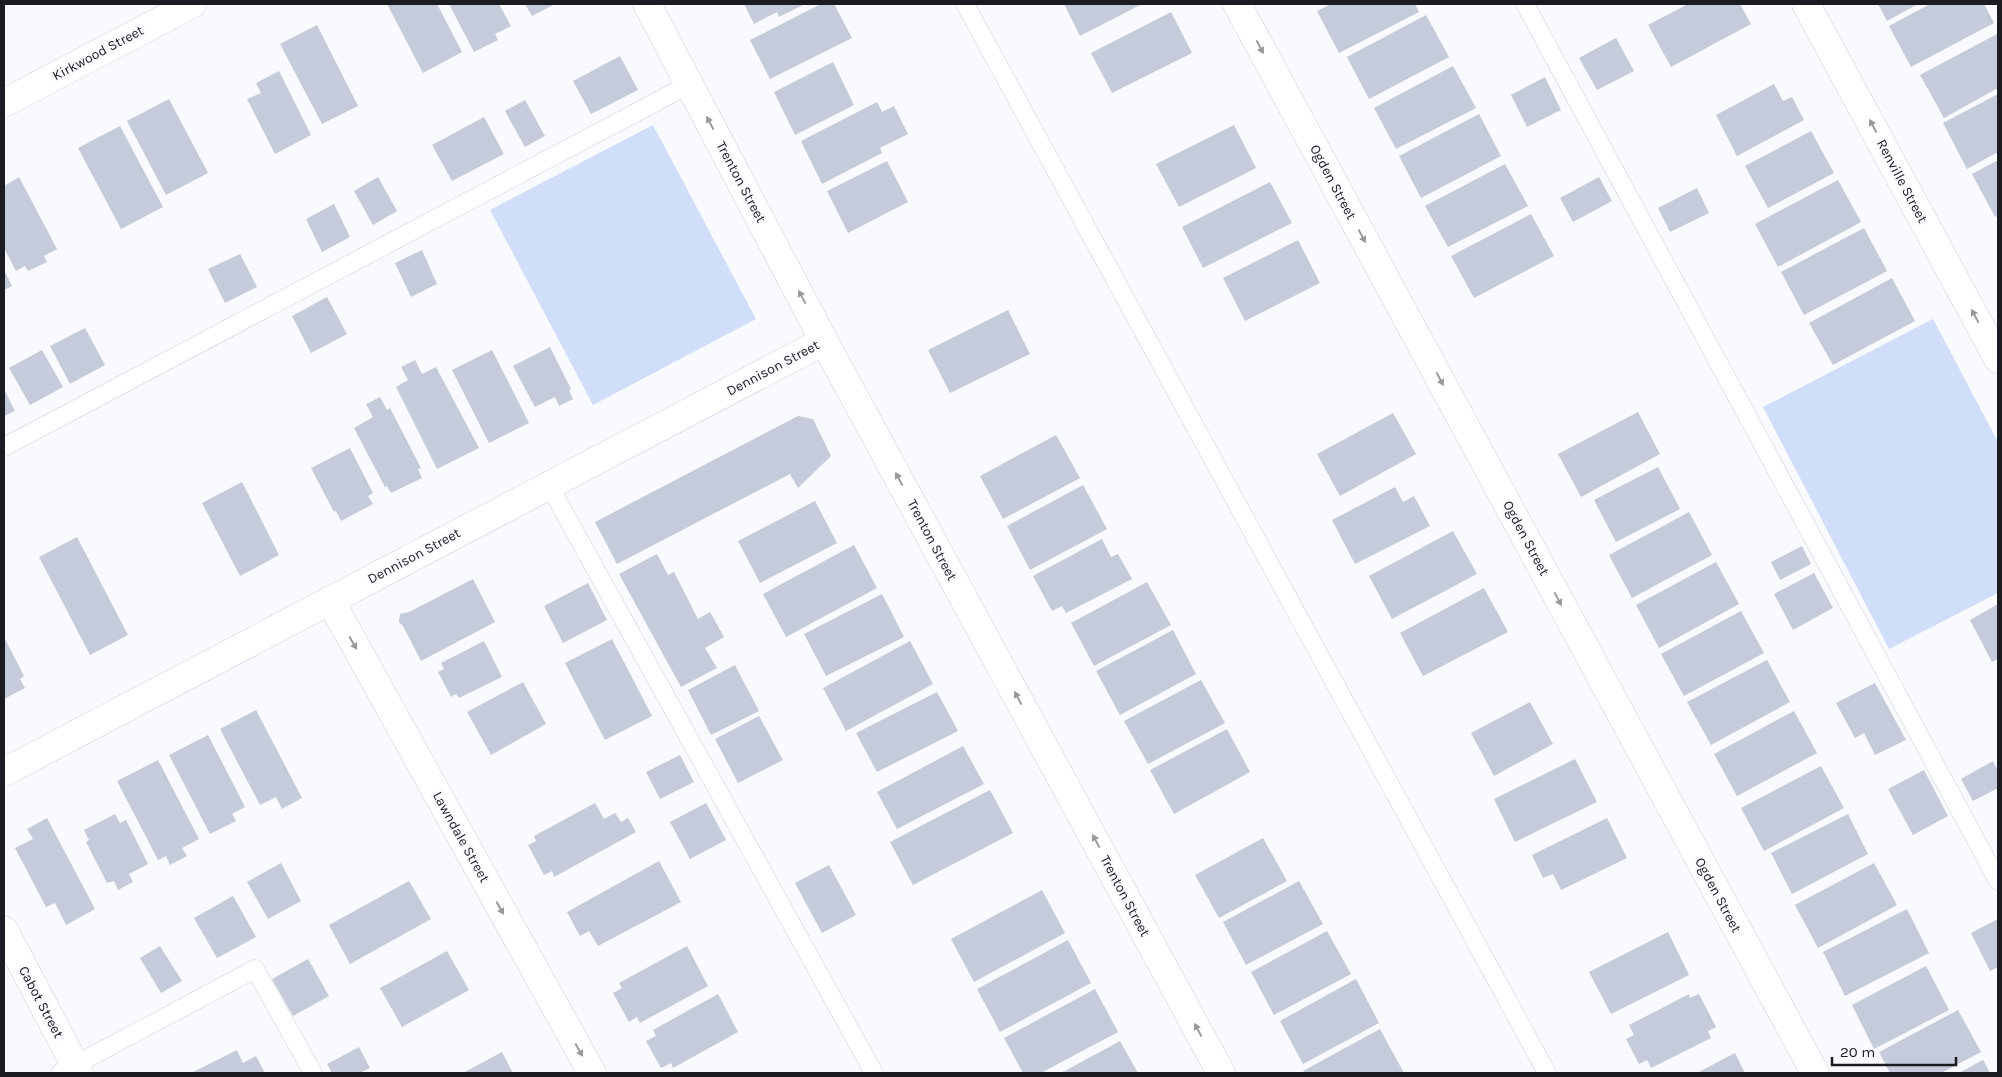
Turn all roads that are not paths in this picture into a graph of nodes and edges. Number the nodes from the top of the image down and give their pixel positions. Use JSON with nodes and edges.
{"nodes":[{"id":1,"x":192,"y":4,"type":"edge"},
{"id":2,"x":647,"y":4,"type":"edge"},
{"id":3,"x":965,"y":4,"type":"edge"},
{"id":4,"x":1237,"y":4,"type":"edge"},
{"id":5,"x":1525,"y":4,"type":"edge"},
{"id":6,"x":1806,"y":4,"type":"edge"},
{"id":7,"x":690,"y":84,"type":"junction"},
{"id":8,"x":4,"y":103,"type":"edge"},
{"id":9,"x":824,"y":341,"type":"junction"},
{"id":10,"x":1998,"y":358,"type":"edge"},
{"id":11,"x":4,"y":447,"type":"edge"},
{"id":12,"x":549,"y":485,"type":"junction"},
{"id":13,"x":330,"y":600,"type":"junction"},
{"id":14,"x":4,"y":772,"type":"edge"},
{"id":15,"x":1998,"y":881,"type":"edge"},
{"id":16,"x":4,"y":930,"type":"edge"},
{"id":17,"x":71,"y":1070,"type":"edge"},
{"id":18,"x":313,"y":1073,"type":"edge"},
{"id":19,"x":592,"y":1073,"type":"edge"},
{"id":20,"x":874,"y":1073,"type":"edge"},
{"id":21,"x":1221,"y":1073,"type":"edge"},
{"id":22,"x":1547,"y":1073,"type":"edge"},
{"id":23,"x":1815,"y":1073,"type":"edge"}],
"edges":[{"from":1,"to":8,"type":"street","name":"Kirkwood Street"},
{"from":2,"to":7,"type":"street","name":"Trenton Street"},
{"from":3,"to":22,"type":"lane"},
{"from":4,"to":23,"type":"street","name":"Ogden Street","one_way":true},
{"from":5,"to":15,"type":"lane"},
{"from":10,"to":6,"type":"street","name":"Renville Street","one_way":true},
{"from":9,"to":7,"type":"street","name":"Trenton Street","one_way":true},
{"from":7,"to":11,"type":"lane"},
{"from":9,"to":12,"type":"street","name":"Dennison Street"},
{"from":21,"to":9,"type":"street","name":"Trenton Street","one_way":true},
{"from":12,"to":13,"type":"street","name":"Dennison Street"},
{"from":12,"to":20,"type":"lane"},
{"from":13,"to":14,"type":"street","name":"Dennison Street"},
{"from":13,"to":19,"type":"street","name":"Lawndale Street","one_way":true},
{"from":16,"to":17,"type":"street","name":"Cabot Street"},
{"from":17,"to":18,"type":"lane"}]}
